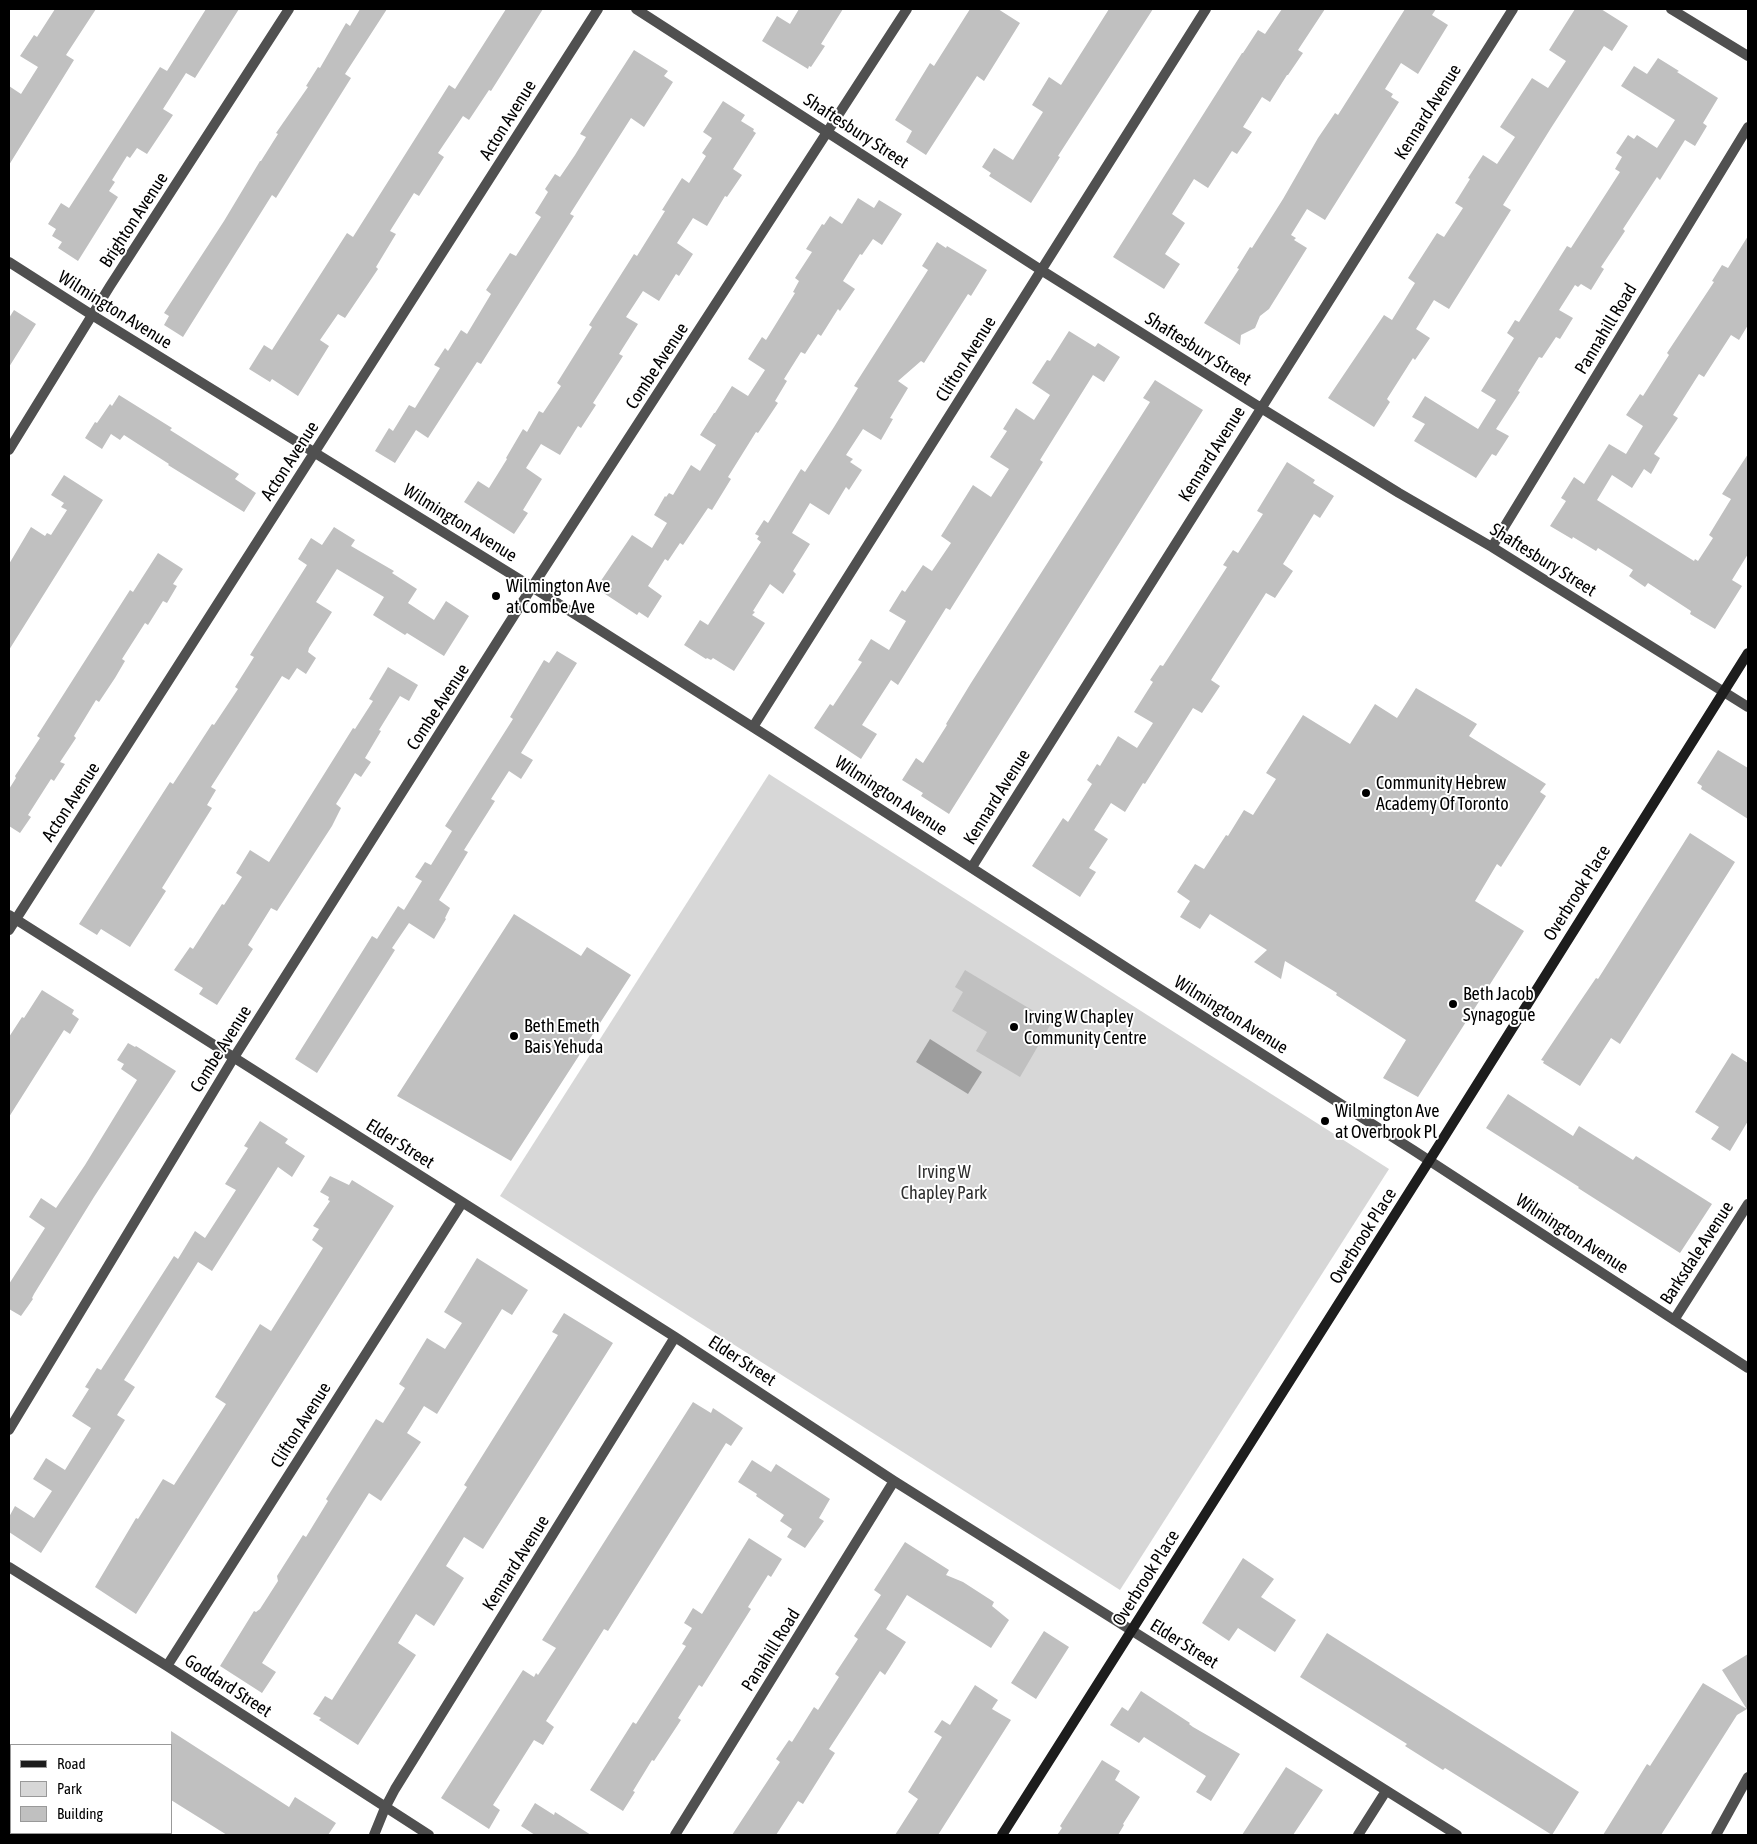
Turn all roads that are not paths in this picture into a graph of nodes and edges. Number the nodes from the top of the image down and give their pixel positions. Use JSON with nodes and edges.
{"nodes":[{"id":1,"x":289,"y":9,"type":"edge"},
{"id":2,"x":598,"y":9,"type":"edge"},
{"id":3,"x":636,"y":9,"type":"edge"},
{"id":4,"x":907,"y":9,"type":"edge"},
{"id":5,"x":1206,"y":9,"type":"edge"},
{"id":6,"x":1513,"y":9,"type":"edge"},
{"id":7,"x":1671,"y":9,"type":"edge"},
{"id":8,"x":1748,"y":56,"type":"edge"},
{"id":9,"x":1748,"y":127,"type":"edge"},
{"id":10,"x":828,"y":133,"type":"junction"},
{"id":11,"x":9,"y":262,"type":"edge"},
{"id":12,"x":1041,"y":270,"type":"junction"},
{"id":13,"x":92,"y":315,"type":"junction"},
{"id":14,"x":1260,"y":408,"type":"junction"},
{"id":15,"x":9,"y":450,"type":"edge"},
{"id":16,"x":316,"y":452,"type":"junction"},
{"id":17,"x":1492,"y":548,"type":"junction"},
{"id":18,"x":532,"y":587,"type":"junction"},
{"id":19,"x":1748,"y":653,"type":"edge"},
{"id":20,"x":1724,"y":691,"type":"junction"},
{"id":21,"x":1748,"y":706,"type":"edge"},
{"id":22,"x":753,"y":726,"type":"junction"},
{"id":23,"x":972,"y":867,"type":"junction"},
{"id":24,"x":12,"y":917,"type":"edge"},
{"id":25,"x":9,"y":930,"type":"edge"},
{"id":26,"x":233,"y":1058,"type":"junction"},
{"id":27,"x":1429,"y":1161,"type":"junction"},
{"id":28,"x":462,"y":1203,"type":"junction"},
{"id":29,"x":1748,"y":1204,"type":"edge"},
{"id":30,"x":1674,"y":1320,"type":"junction"},
{"id":31,"x":675,"y":1337,"type":"junction"},
{"id":32,"x":1748,"y":1368,"type":"edge"},
{"id":33,"x":9,"y":1430,"type":"edge"},
{"id":34,"x":894,"y":1481,"type":"junction"},
{"id":35,"x":9,"y":1567,"type":"edge"},
{"id":36,"x":1132,"y":1630,"type":"junction"},
{"id":37,"x":167,"y":1666,"type":"junction"},
{"id":38,"x":1748,"y":1777,"type":"edge"},
{"id":39,"x":1386,"y":1791,"type":"junction"},
{"id":40,"x":385,"y":1808,"type":"junction"},
{"id":41,"x":374,"y":1835,"type":"edge"},
{"id":42,"x":429,"y":1835,"type":"edge"},
{"id":43,"x":674,"y":1835,"type":"edge"},
{"id":44,"x":1002,"y":1835,"type":"edge"},
{"id":45,"x":1358,"y":1835,"type":"edge"},
{"id":46,"x":1457,"y":1835,"type":"edge"},
{"id":47,"x":1716,"y":1835,"type":"edge"}],
"edges":[{"from":1,"to":13,"type":"street","name":"Brighton Avenue"},
{"from":2,"to":16,"type":"street","name":"Acton Avenue"},
{"from":3,"to":10,"type":"street","name":"Shaftesbury Street"},
{"from":4,"to":10,"type":"street","name":"Combe Avenue"},
{"from":5,"to":12,"type":"street","name":"Clifton Avenue"},
{"from":6,"to":14,"type":"street","name":"Kennard Avenue"},
{"from":7,"to":8,"type":"street"},
{"from":9,"to":17,"type":"street","name":"Pannahill Road"},
{"from":10,"to":12,"type":"street","name":"Shaftesbury Street"},
{"from":10,"to":18,"type":"street","name":"Combe Avenue"},
{"from":11,"to":13,"type":"street","name":"Wilmington Avenue"},
{"from":12,"to":14,"type":"street","name":"Shaftesbury Street"},
{"from":12,"to":22,"type":"street","name":"Clifton Avenue"},
{"from":13,"to":15,"type":"street","name":"Brighton Avenue"},
{"from":13,"to":16,"type":"street","name":"Wilmington Avenue"},
{"from":14,"to":17,"type":"street","name":"Shaftesbury Street"},
{"from":14,"to":23,"type":"street","name":"Kennard Avenue"},
{"from":16,"to":18,"type":"street","name":"Wilmington Avenue"},
{"from":16,"to":24,"type":"street","name":"Acton Avenue"},
{"from":17,"to":20,"type":"street","name":"Shaftesbury Street"},
{"from":18,"to":22,"type":"street","name":"Wilmington Avenue"},
{"from":18,"to":26,"type":"street","name":"Combe Avenue"},
{"from":19,"to":20,"type":"street","name":"Overbrook Place"},
{"from":20,"to":21,"type":"street","name":"Shaftesbury Street"},
{"from":20,"to":27,"type":"street","name":"Overbrook Place"},
{"from":22,"to":23,"type":"street","name":"Wilmington Avenue"},
{"from":23,"to":27,"type":"street","name":"Wilmington Avenue"},
{"from":24,"to":25,"type":"street","name":"Acton Avenue"},
{"from":24,"to":26,"type":"street","name":"Elder Street"},
{"from":26,"to":28,"type":"street","name":"Elder Street"},
{"from":26,"to":33,"type":"street","name":"Combe Avenue"},
{"from":27,"to":30,"type":"street","name":"Wilmington Avenue"},
{"from":27,"to":36,"type":"street","name":"Overbrook Place"},
{"from":28,"to":31,"type":"street","name":"Elder Street"},
{"from":28,"to":37,"type":"street","name":"Clifton Avenue"},
{"from":29,"to":30,"type":"street","name":"Barksdale Avenue"},
{"from":30,"to":32,"type":"street","name":"Wilmington Avenue"},
{"from":31,"to":34,"type":"street","name":"Elder Street"},
{"from":31,"to":40,"type":"street","name":"Kennard Avenue"},
{"from":34,"to":36,"type":"street","name":"Elder Street"},
{"from":34,"to":43,"type":"street","name":"Panahill Road"},
{"from":35,"to":37,"type":"street","name":"Goddard Street"},
{"from":36,"to":39,"type":"street","name":"Elder Street"},
{"from":36,"to":44,"type":"street","name":"Overbrook Place"},
{"from":37,"to":40,"type":"street","name":"Goddard Street"},
{"from":38,"to":47,"type":"street"},
{"from":39,"to":45,"type":"street"},
{"from":39,"to":46,"type":"street","name":"Elder Street"},
{"from":40,"to":41,"type":"street","name":"Kennard Avenue"},
{"from":40,"to":42,"type":"street","name":"Goddard Street"}]}
